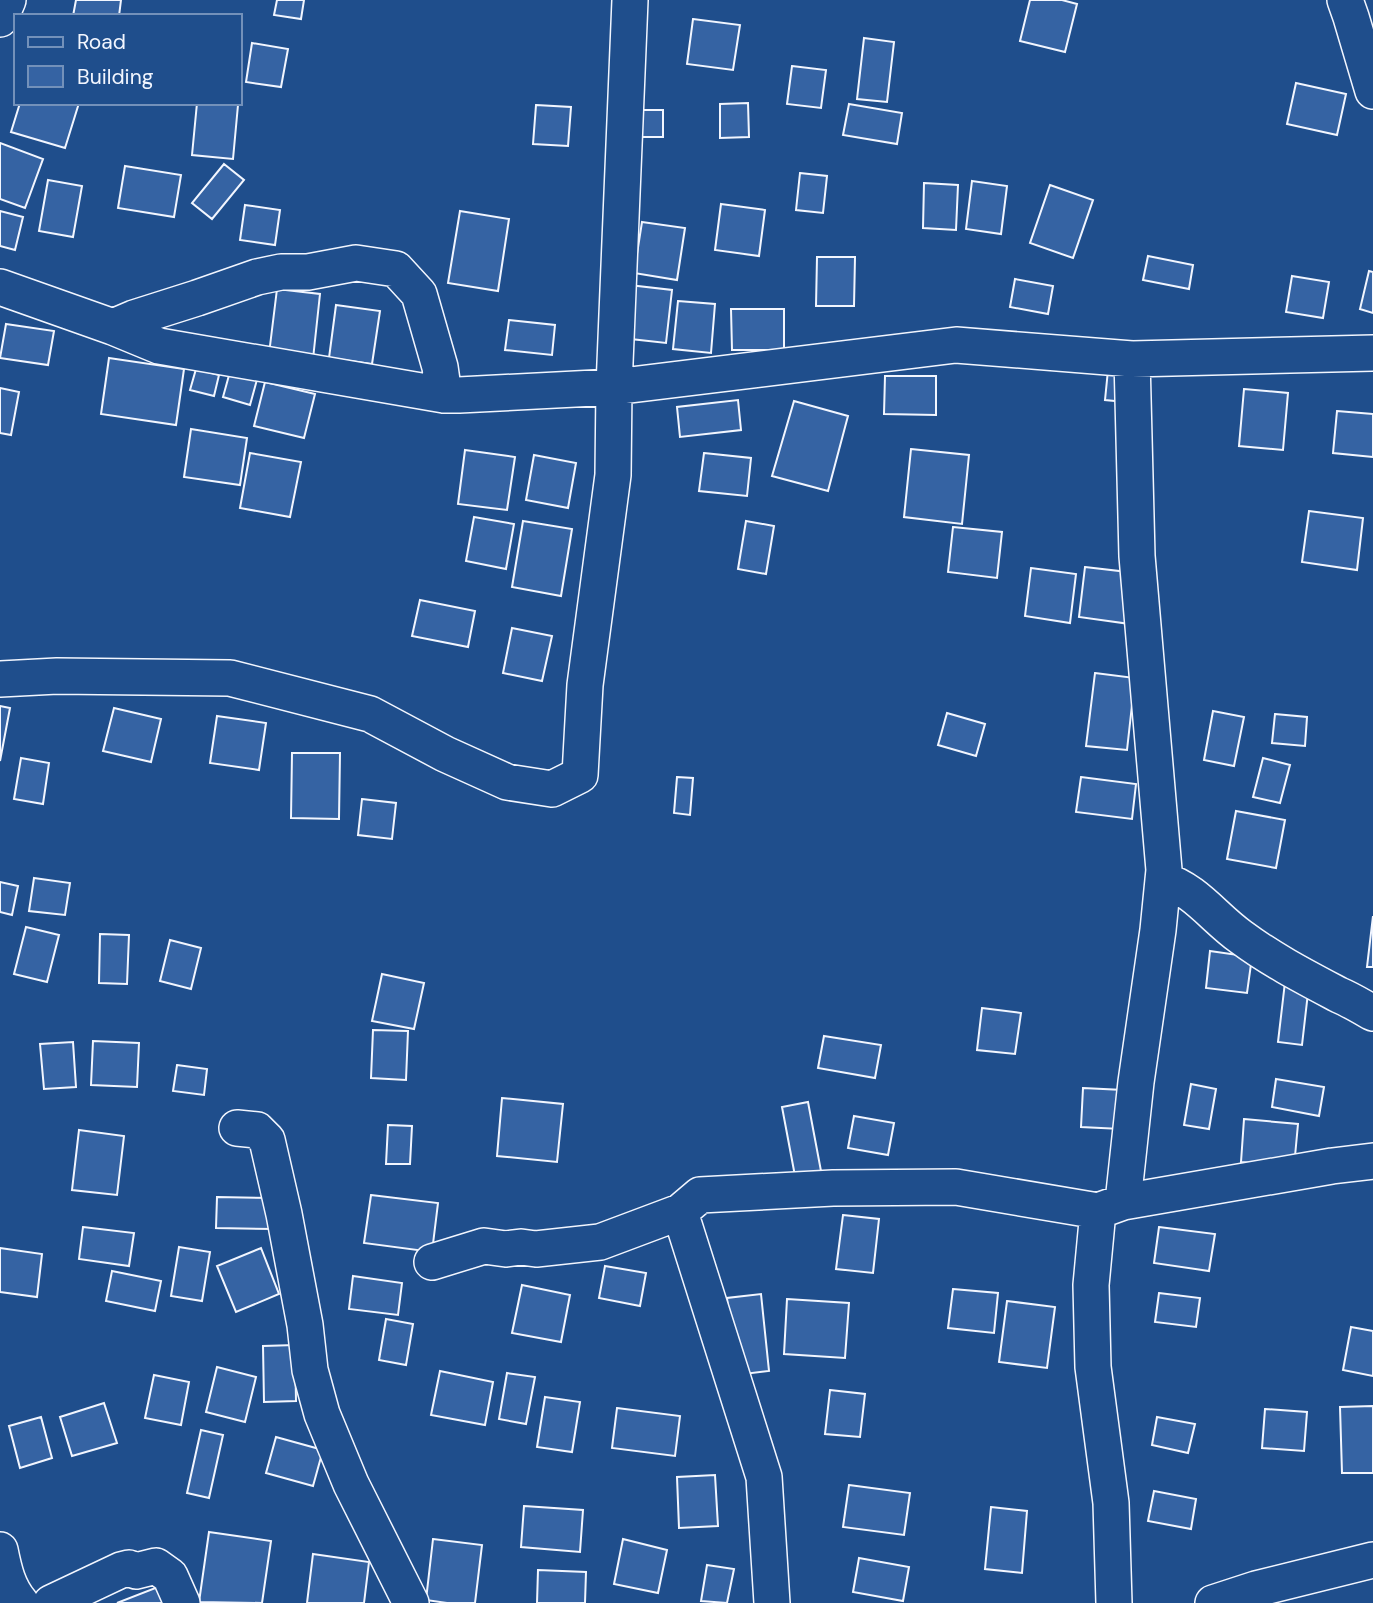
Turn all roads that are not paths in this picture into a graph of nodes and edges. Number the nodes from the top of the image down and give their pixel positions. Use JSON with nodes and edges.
{"nodes":[{"id":1,"x":8,"y":0,"type":"edge"},
{"id":2,"x":630,"y":0,"type":"edge"},
{"id":3,"x":1356,"y":8,"type":"edge"},
{"id":4,"x":0,"y":19,"type":"edge"},
{"id":5,"x":1373,"y":91,"type":"edge"},
{"id":6,"x":0,"y":287,"type":"edge"},
{"id":7,"x":113,"y":327,"type":"junction"},
{"id":8,"x":1373,"y":353,"type":"edge"},
{"id":9,"x":1132,"y":359,"type":"junction"},
{"id":10,"x":614,"y":387,"type":"junction"},
{"id":11,"x":444,"y":395,"type":"junction"},
{"id":12,"x":0,"y":679,"type":"edge"},
{"id":13,"x":1163,"y":880,"type":"junction"},
{"id":14,"x":1373,"y":1013,"type":"edge"},
{"id":15,"x":237,"y":1128,"type":"dead end"},
{"id":16,"x":1373,"y":1161,"type":"edge"},
{"id":17,"x":1111,"y":1207,"type":"junction"},
{"id":18,"x":680,"y":1212,"type":"junction"},
{"id":19,"x":432,"y":1262,"type":"dead end"},
{"id":20,"x":0,"y":1550,"type":"edge"},
{"id":21,"x":1373,"y":1560,"type":"edge"},
{"id":22,"x":21,"y":1603,"type":"edge"},
{"id":23,"x":51,"y":1603,"type":"edge"},
{"id":24,"x":182,"y":1603,"type":"edge"},
{"id":25,"x":411,"y":1603,"type":"edge"},
{"id":26,"x":772,"y":1603,"type":"edge"},
{"id":27,"x":1114,"y":1603,"type":"edge"},
{"id":28,"x":1214,"y":1603,"type":"edge"}],
"edges":[{"from":1,"to":4,"type":"street"},
{"from":2,"to":10,"type":"street"},
{"from":3,"to":5,"type":"street"},
{"from":6,"to":7,"type":"street"},
{"from":7,"to":11,"type":"street"},
{"from":7,"to":11,"type":"street"},
{"from":8,"to":9,"type":"street"},
{"from":9,"to":10,"type":"street"},
{"from":9,"to":13,"type":"street"},
{"from":10,"to":11,"type":"street"},
{"from":10,"to":12,"type":"street"},
{"from":13,"to":14,"type":"street"},
{"from":13,"to":17,"type":"street"},
{"from":15,"to":25,"type":"street"},
{"from":16,"to":17,"type":"street"},
{"from":17,"to":18,"type":"street"},
{"from":17,"to":27,"type":"street"},
{"from":18,"to":19,"type":"street"},
{"from":18,"to":26,"type":"street"},
{"from":20,"to":22,"type":"street"},
{"from":21,"to":28,"type":"street"},
{"from":23,"to":24,"type":"street"}]}
